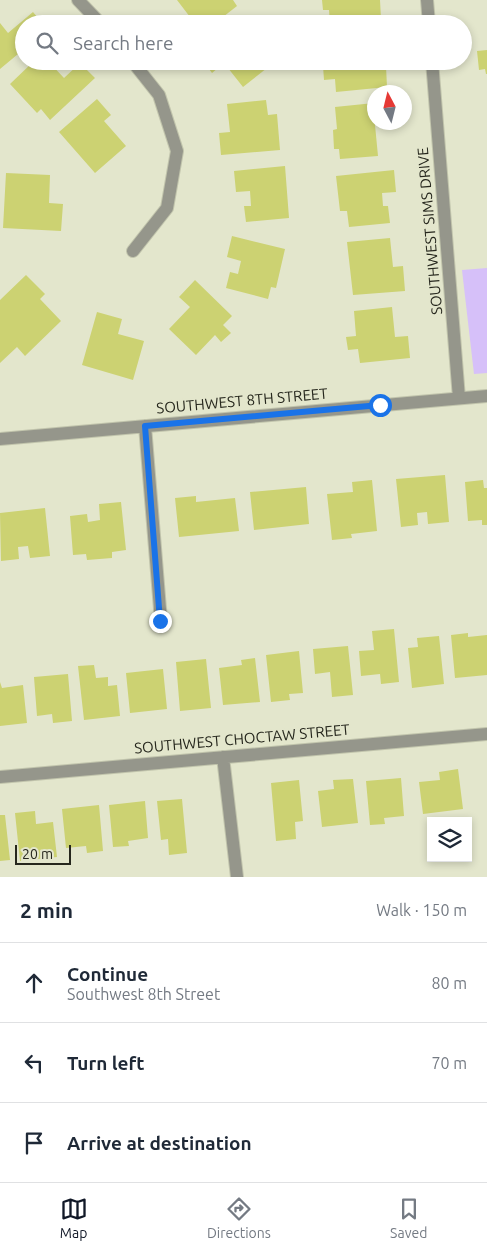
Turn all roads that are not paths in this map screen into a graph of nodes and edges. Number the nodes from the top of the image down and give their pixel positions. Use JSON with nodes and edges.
{"nodes":[{"id":1,"x":78,"y":0,"type":"edge"},
{"id":2,"x":427,"y":0,"type":"edge"},
{"id":3,"x":92,"y":15,"type":"edge"},
{"id":4,"x":428,"y":15,"type":"edge"},
{"id":5,"x":139,"y":70,"type":"edge"},
{"id":6,"x":433,"y":70,"type":"edge"},
{"id":7,"x":133,"y":252,"type":"dead end"},
{"id":8,"x":487,"y":396,"type":"edge"},
{"id":9,"x":459,"y":398,"type":"junction"},
{"id":10,"x":145,"y":426,"type":"junction"},
{"id":11,"x":0,"y":439,"type":"edge"},
{"id":12,"x":160,"y":621,"type":"dead end"},
{"id":13,"x":487,"y":734,"type":"edge"},
{"id":14,"x":223,"y":757,"type":"junction"},
{"id":15,"x":0,"y":777,"type":"edge"},
{"id":16,"x":237,"y":877,"type":"edge"}],
"edges":[{"from":1,"to":3,"type":"street"},
{"from":2,"to":4,"type":"street"},
{"from":5,"to":7,"type":"street"},
{"from":6,"to":9,"type":"street","name":"SOUTHWEST SIMS DRIVE"},
{"from":8,"to":9,"type":"street","name":"SOUTHWEST 8TH STREET"},
{"from":9,"to":10,"type":"street","name":"SOUTHWEST 8TH STREET"},
{"from":10,"to":11,"type":"street","name":"SOUTHWEST 8TH STREET"},
{"from":10,"to":12,"type":"street"},
{"from":13,"to":14,"type":"street","name":"SOUTHWEST CHOCTAW STREET"},
{"from":14,"to":15,"type":"street","name":"SOUTHWEST CHOCTAW STREET"},
{"from":14,"to":16,"type":"street"}]}
